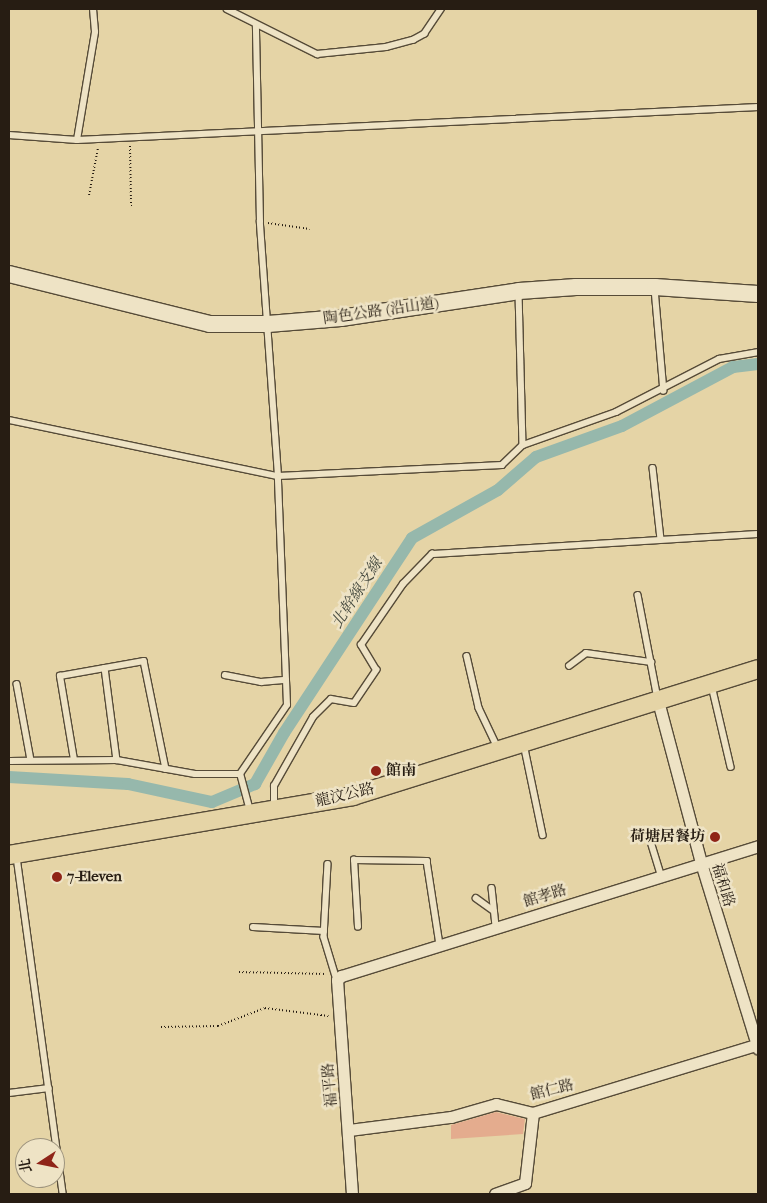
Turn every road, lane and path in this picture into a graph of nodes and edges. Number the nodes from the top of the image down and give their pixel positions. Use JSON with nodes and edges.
{"nodes":[{"id":1,"x":94,"y":9,"type":"edge"},
{"id":2,"x":227,"y":9,"type":"edge"},
{"id":3,"x":441,"y":9,"type":"edge"},
{"id":4,"x":256,"y":26,"type":"junction"},
{"id":5,"x":758,"y":107,"type":"edge"},
{"id":6,"x":258,"y":132,"type":"junction"},
{"id":7,"x":9,"y":135,"type":"edge"},
{"id":8,"x":130,"y":137,"type":"junction"},
{"id":9,"x":100,"y":139,"type":"junction"},
{"id":10,"x":77,"y":140,"type":"junction"},
{"id":11,"x":89,"y":195,"type":"dead end"},
{"id":12,"x":130,"y":206,"type":"dead end"},
{"id":13,"x":260,"y":222,"type":"junction"},
{"id":14,"x":310,"y":229,"type":"dead end"},
{"id":15,"x":9,"y":274,"type":"edge"},
{"id":16,"x":655,"y":287,"type":"junction"},
{"id":17,"x":518,"y":291,"type":"junction"},
{"id":18,"x":758,"y":294,"type":"edge"},
{"id":19,"x":268,"y":324,"type":"junction"},
{"id":20,"x":758,"y":352,"type":"edge"},
{"id":21,"x":664,"y":390,"type":"junction"},
{"id":22,"x":9,"y":420,"type":"edge"},
{"id":23,"x":523,"y":445,"type":"junction"},
{"id":24,"x":653,"y":468,"type":"dead end"},
{"id":25,"x":278,"y":476,"type":"junction"},
{"id":26,"x":758,"y":534,"type":"edge"},
{"id":27,"x":661,"y":539,"type":"junction"},
{"id":28,"x":638,"y":595,"type":"dead end"},
{"id":29,"x":467,"y":656,"type":"dead end"},
{"id":30,"x":651,"y":662,"type":"junction"},
{"id":31,"x":569,"y":666,"type":"dead end"},
{"id":32,"x":105,"y":668,"type":"junction"},
{"id":33,"x":758,"y":669,"type":"edge"},
{"id":34,"x":225,"y":675,"type":"dead end"},
{"id":35,"x":286,"y":680,"type":"junction"},
{"id":36,"x":17,"y":684,"type":"dead end"},
{"id":37,"x":712,"y":684,"type":"junction"},
{"id":38,"x":658,"y":701,"type":"junction"},
{"id":39,"x":524,"y":742,"type":"junction"},
{"id":40,"x":498,"y":750,"type":"junction"},
{"id":41,"x":31,"y":760,"type":"junction"},
{"id":42,"x":74,"y":760,"type":"junction"},
{"id":43,"x":117,"y":760,"type":"junction"},
{"id":44,"x":9,"y":761,"type":"edge"},
{"id":45,"x":732,"y":767,"type":"dead end"},
{"id":46,"x":166,"y":769,"type":"junction"},
{"id":47,"x":240,"y":774,"type":"junction"},
{"id":48,"x":274,"y":810,"type":"junction"},
{"id":49,"x":250,"y":814,"type":"junction"},
{"id":50,"x":543,"y":835,"type":"dead end"},
{"id":51,"x":652,"y":845,"type":"dead end"},
{"id":52,"x":758,"y":846,"type":"edge"},
{"id":53,"x":12,"y":855,"type":"edge"},
{"id":54,"x":701,"y":863,"type":"junction"},
{"id":55,"x":328,"y":864,"type":"dead end"},
{"id":56,"x":661,"y":875,"type":"junction"},
{"id":57,"x":492,"y":888,"type":"dead end"},
{"id":58,"x":476,"y":898,"type":"dead end"},
{"id":59,"x":494,"y":911,"type":"junction"},
{"id":60,"x":253,"y":927,"type":"dead end"},
{"id":61,"x":358,"y":927,"type":"dead end"},
{"id":62,"x":496,"y":927,"type":"junction"},
{"id":63,"x":324,"y":931,"type":"junction"},
{"id":64,"x":440,"y":945,"type":"junction"},
{"id":65,"x":239,"y":972,"type":"dead end"},
{"id":66,"x":338,"y":976,"type":"junction"},
{"id":67,"x":340,"y":1018,"type":"junction"},
{"id":68,"x":161,"y":1027,"type":"dead end"},
{"id":69,"x":758,"y":1045,"type":"edge"},
{"id":70,"x":49,"y":1088,"type":"junction"},
{"id":71,"x":9,"y":1093,"type":"edge"},
{"id":72,"x":534,"y":1113,"type":"junction"},
{"id":73,"x":349,"y":1130,"type":"junction"},
{"id":74,"x":63,"y":1194,"type":"edge"},
{"id":75,"x":352,"y":1194,"type":"edge"},
{"id":76,"x":495,"y":1194,"type":"edge"}],
"edges":[{"from":1,"to":10,"type":"lane"},
{"from":2,"to":4,"type":"lane"},
{"from":3,"to":4,"type":"lane"},
{"from":4,"to":6,"type":"lane"},
{"from":5,"to":6,"type":"lane"},
{"from":6,"to":8,"type":"lane"},
{"from":6,"to":13,"type":"lane"},
{"from":7,"to":10,"type":"lane"},
{"from":8,"to":9,"type":"lane"},
{"from":8,"to":12,"type":"path"},
{"from":9,"to":10,"type":"lane"},
{"from":9,"to":11,"type":"path"},
{"from":13,"to":14,"type":"path"},
{"from":13,"to":19,"type":"lane"},
{"from":15,"to":19,"type":"main road","name":"陶色公路 (沿山道)"},
{"from":16,"to":17,"type":"main road","name":"陶色公路 (沿山道)"},
{"from":16,"to":18,"type":"main road","name":"陶色公路 (沿山道)"},
{"from":16,"to":21,"type":"lane"},
{"from":17,"to":19,"type":"main road","name":"陶色公路 (沿山道)"},
{"from":17,"to":23,"type":"lane"},
{"from":19,"to":25,"type":"lane"},
{"from":20,"to":21,"type":"lane"},
{"from":21,"to":23,"type":"lane"},
{"from":22,"to":25,"type":"lane"},
{"from":23,"to":25,"type":"lane"},
{"from":24,"to":27,"type":"lane"},
{"from":25,"to":35,"type":"lane"},
{"from":26,"to":27,"type":"lane"},
{"from":27,"to":48,"type":"lane"},
{"from":28,"to":30,"type":"lane"},
{"from":29,"to":40,"type":"lane"},
{"from":30,"to":31,"type":"lane"},
{"from":30,"to":38,"type":"lane"},
{"from":32,"to":42,"type":"lane"},
{"from":32,"to":43,"type":"lane"},
{"from":32,"to":46,"type":"lane"},
{"from":33,"to":37,"type":"main road","name":"龍汶公路"},
{"from":34,"to":35,"type":"lane"},
{"from":35,"to":47,"type":"lane"},
{"from":36,"to":41,"type":"lane"},
{"from":37,"to":38,"type":"main road","name":"龍汶公路"},
{"from":37,"to":45,"type":"lane"},
{"from":38,"to":39,"type":"main road","name":"龍汶公路"},
{"from":38,"to":54,"type":"street","name":"福和路"},
{"from":39,"to":40,"type":"main road","name":"龍汶公路"},
{"from":39,"to":50,"type":"lane"},
{"from":40,"to":48,"type":"main road","name":"龍汶公路"},
{"from":41,"to":42,"type":"lane"},
{"from":41,"to":44,"type":"lane"},
{"from":42,"to":43,"type":"lane"},
{"from":43,"to":46,"type":"lane"},
{"from":46,"to":47,"type":"lane"},
{"from":47,"to":49,"type":"lane"},
{"from":48,"to":49,"type":"main road","name":"龍汶公路"},
{"from":49,"to":53,"type":"main road","name":"龍汶公路"},
{"from":51,"to":56,"type":"lane"},
{"from":52,"to":54,"type":"street","name":"館孝路"},
{"from":53,"to":70,"type":"lane"},
{"from":54,"to":56,"type":"street","name":"館孝路"},
{"from":54,"to":69,"type":"street","name":"福和路"},
{"from":55,"to":63,"type":"lane"},
{"from":56,"to":62,"type":"street","name":"館孝路"},
{"from":57,"to":59,"type":"lane"},
{"from":58,"to":59,"type":"lane"},
{"from":59,"to":62,"type":"lane"},
{"from":60,"to":63,"type":"lane"},
{"from":61,"to":64,"type":"lane"},
{"from":62,"to":64,"type":"street","name":"館孝路"},
{"from":63,"to":66,"type":"lane"},
{"from":64,"to":66,"type":"street","name":"館孝路"},
{"from":65,"to":66,"type":"path"},
{"from":66,"to":67,"type":"street","name":"福平路"},
{"from":67,"to":68,"type":"path"},
{"from":67,"to":73,"type":"street","name":"福平路"},
{"from":69,"to":72,"type":"street","name":"館仁路"},
{"from":70,"to":71,"type":"lane"},
{"from":70,"to":74,"type":"lane"},
{"from":72,"to":73,"type":"street","name":"館仁路"},
{"from":72,"to":76,"type":"street"},
{"from":73,"to":75,"type":"street","name":"福平路"}]}
